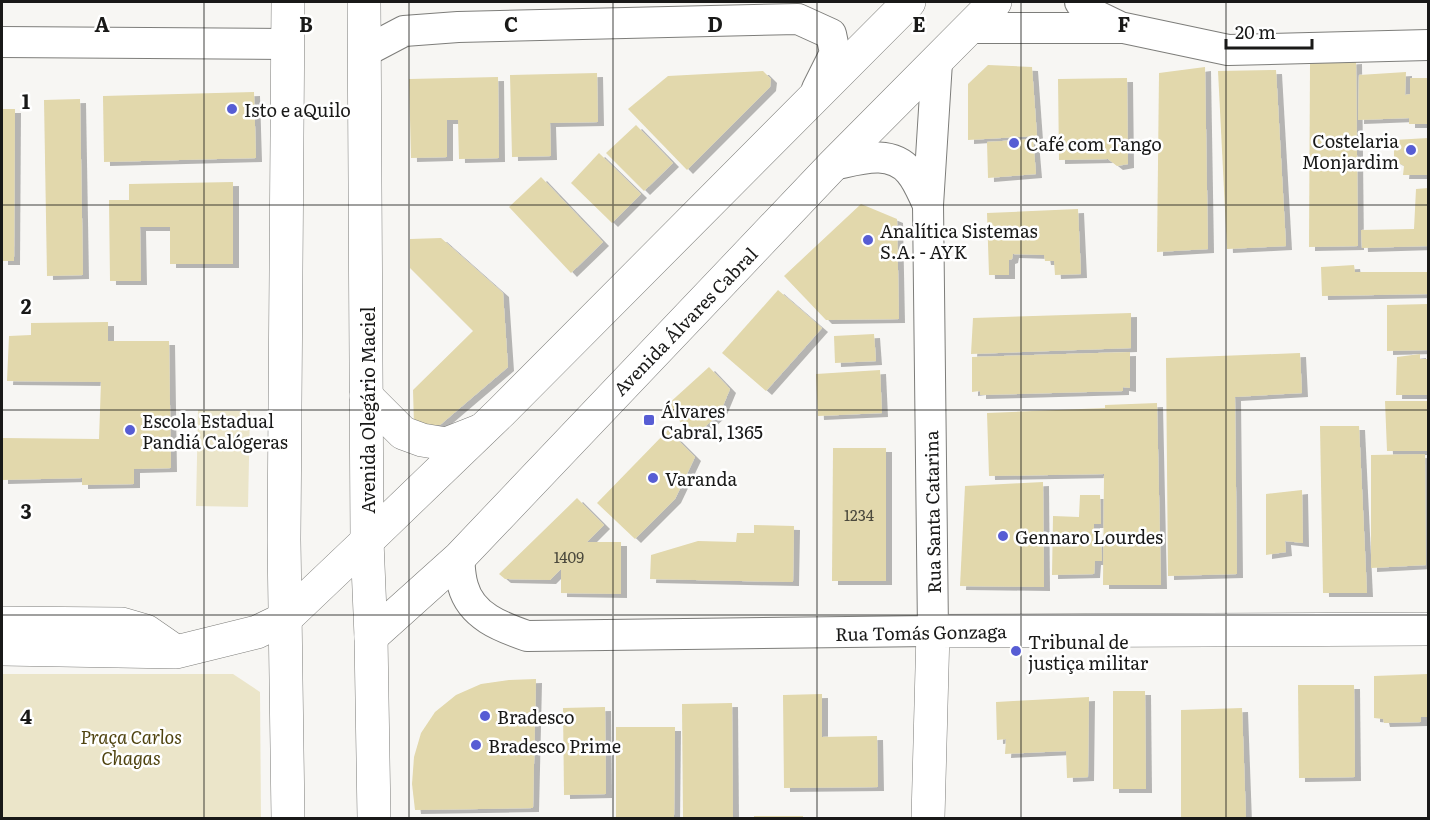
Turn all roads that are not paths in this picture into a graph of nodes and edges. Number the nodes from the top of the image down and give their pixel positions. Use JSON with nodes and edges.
{"nodes":[{"id":1,"x":288,"y":2,"type":"edge"},
{"id":2,"x":364,"y":2,"type":"edge"},
{"id":3,"x":909,"y":2,"type":"edge"},
{"id":4,"x":995,"y":2,"type":"edge"},
{"id":5,"x":1080,"y":2,"type":"edge"},
{"id":6,"x":969,"y":28,"type":"junction"},
{"id":7,"x":1124,"y":28,"type":"junction"},
{"id":8,"x":2,"y":42,"type":"edge"},
{"id":9,"x":288,"y":44,"type":"junction"},
{"id":10,"x":1428,"y":45,"type":"edge"},
{"id":11,"x":366,"y":51,"type":"junction"},
{"id":12,"x":937,"y":62,"type":"junction"},
{"id":13,"x":812,"y":97,"type":"junction"},
{"id":14,"x":833,"y":165,"type":"junction"},
{"id":15,"x":928,"y":205,"type":"junction"},
{"id":16,"x":366,"y":396,"type":"junction"},
{"id":17,"x":479,"y":431,"type":"junction"},
{"id":18,"x":367,"y":541,"type":"junction"},
{"id":19,"x":459,"y":558,"type":"junction"},
{"id":20,"x":285,"y":618,"type":"junction"},
{"id":21,"x":2,"y":623,"type":"edge"},
{"id":22,"x":1428,"y":629,"type":"edge"},
{"id":23,"x":933,"y":632,"type":"junction"},
{"id":24,"x":371,"y":637,"type":"junction"},
{"id":25,"x":2,"y":649,"type":"edge"},
{"id":26,"x":176,"y":652,"type":"junction"},
{"id":27,"x":288,"y":819,"type":"edge"},
{"id":28,"x":374,"y":819,"type":"edge"},
{"id":29,"x":928,"y":819,"type":"edge"}],
"edges":[{"from":1,"to":9,"type":"main road"},
{"from":2,"to":11,"type":"main road","name":"Avenida Olegário Maciel"},
{"from":3,"to":13,"type":"main road"},
{"from":4,"to":6,"type":"main road","name":"Avenida Álvares Cabral"},
{"from":5,"to":7,"type":"street"},
{"from":6,"to":7,"type":"street"},
{"from":6,"to":12,"type":"main road","name":"Avenida Álvares Cabral"},
{"from":7,"to":10,"type":"street"},
{"from":8,"to":9,"type":"street"},
{"from":9,"to":20,"type":"main road"},
{"from":11,"to":13,"type":"street"},
{"from":11,"to":16,"type":"main road","name":"Avenida Olegário Maciel"},
{"from":12,"to":14,"type":"main road","name":"Avenida Álvares Cabral"},
{"from":12,"to":15,"type":"street","name":"Rua Santa Catarina"},
{"from":13,"to":17,"type":"main road"},
{"from":14,"to":15,"type":"street","name":"Rua Santa Catarina"},
{"from":14,"to":19,"type":"main road","name":"Avenida Álvares Cabral"},
{"from":15,"to":23,"type":"street","name":"Rua Santa Catarina"},
{"from":16,"to":17,"type":"main road"},
{"from":16,"to":18,"type":"main road","name":"Avenida Olegário Maciel"},
{"from":17,"to":18,"type":"main road"},
{"from":18,"to":20,"type":"main road"},
{"from":18,"to":24,"type":"main road","name":"Avenida Olegário Maciel"},
{"from":19,"to":23,"type":"street","name":"Rua Tomás Gonzaga"},
{"from":19,"to":24,"type":"main road","name":"Avenida Álvares Cabral"},
{"from":20,"to":26,"type":"main road"},
{"from":20,"to":27,"type":"main road"},
{"from":21,"to":26,"type":"main road"},
{"from":22,"to":23,"type":"main road","name":"Rua Tomás Gonzaga"},
{"from":23,"to":29,"type":"main road","name":"Rua Santa Catarina"},
{"from":24,"to":28,"type":"main road","name":"Avenida Olegário Maciel"},
{"from":25,"to":26,"type":"main road"}]}
